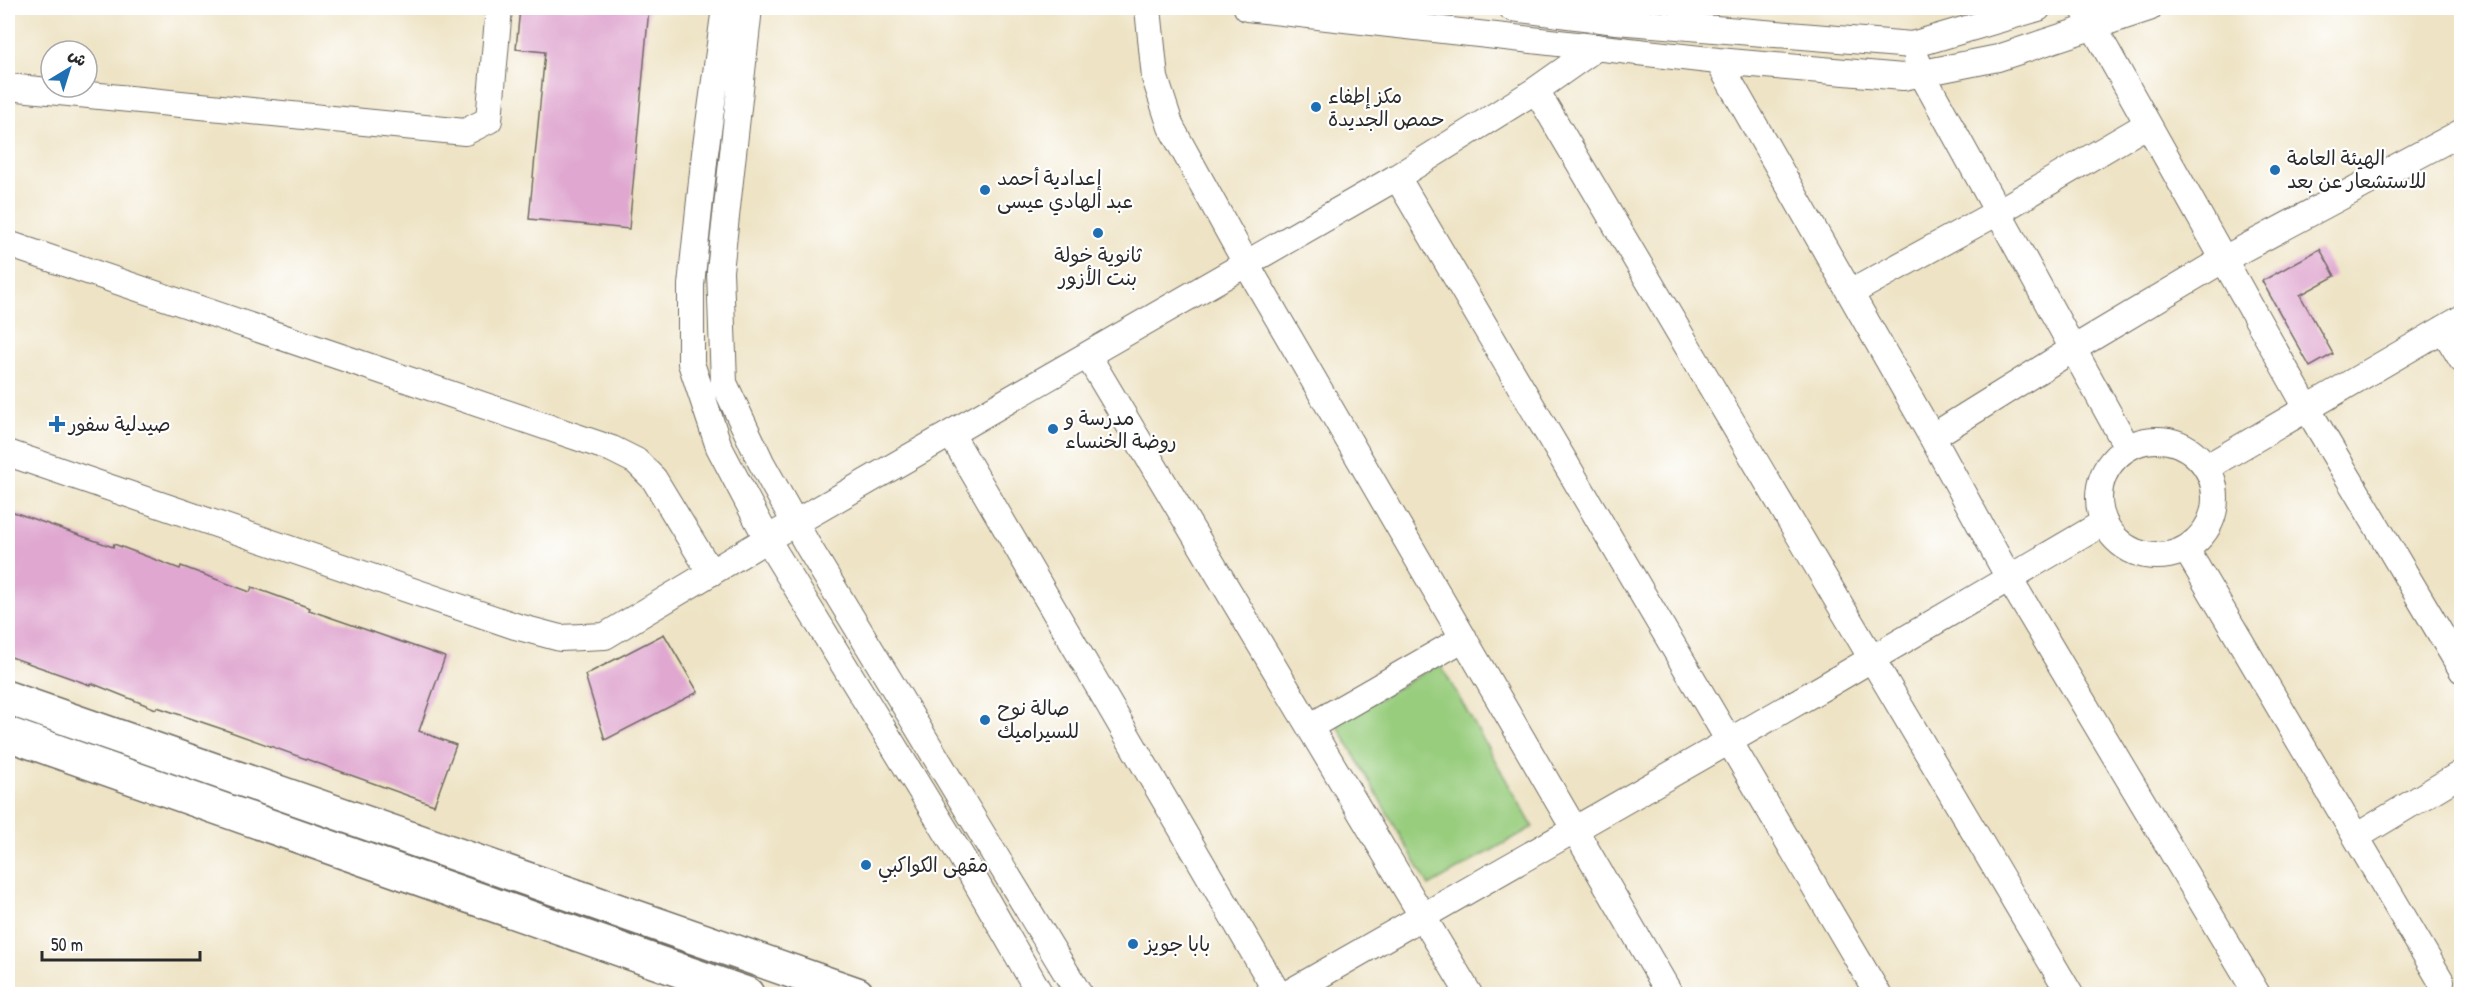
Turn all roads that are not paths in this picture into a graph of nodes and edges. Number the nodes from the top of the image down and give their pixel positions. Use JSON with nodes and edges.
{"nodes":[{"id":1,"x":499,"y":8,"type":"edge"},
{"id":2,"x":724,"y":8,"type":"edge"},
{"id":3,"x":749,"y":8,"type":"edge"},
{"id":4,"x":1148,"y":8,"type":"edge"},
{"id":5,"x":1247,"y":8,"type":"edge"},
{"id":6,"x":1512,"y":8,"type":"edge"},
{"id":7,"x":2038,"y":8,"type":"edge"},
{"id":8,"x":2149,"y":8,"type":"edge"},
{"id":9,"x":1559,"y":11,"type":"edge"},
{"id":10,"x":2088,"y":16,"type":"edge"},
{"id":11,"x":1961,"y":19,"type":"edge"},
{"id":12,"x":1912,"y":45,"type":"junction"},
{"id":13,"x":1597,"y":47,"type":"junction"},
{"id":14,"x":1718,"y":61,"type":"junction"},
{"id":15,"x":1922,"y":74,"type":"junction"},
{"id":16,"x":8,"y":87,"type":"edge"},
{"id":17,"x":1536,"y":90,"type":"junction"},
{"id":18,"x":2148,"y":124,"type":"junction"},
{"id":19,"x":2462,"y":132,"type":"edge"},
{"id":20,"x":1397,"y":177,"type":"junction"},
{"id":21,"x":1998,"y":212,"type":"junction"},
{"id":22,"x":8,"y":244,"type":"edge"},
{"id":23,"x":2224,"y":259,"type":"junction"},
{"id":24,"x":1247,"y":265,"type":"junction"},
{"id":25,"x":1850,"y":293,"type":"junction"},
{"id":26,"x":2452,"y":323,"type":"edge"},
{"id":27,"x":2073,"y":349,"type":"junction"},
{"id":28,"x":1088,"y":356,"type":"junction"},
{"id":29,"x":2462,"y":360,"type":"edge"},
{"id":30,"x":2307,"y":408,"type":"junction"},
{"id":31,"x":951,"y":434,"type":"junction"},
{"id":32,"x":1932,"y":437,"type":"junction"},
{"id":33,"x":2127,"y":447,"type":"junction"},
{"id":34,"x":8,"y":453,"type":"edge"},
{"id":35,"x":2206,"y":467,"type":"junction"},
{"id":36,"x":796,"y":523,"type":"junction"},
{"id":37,"x":2103,"y":523,"type":"junction"},
{"id":38,"x":767,"y":539,"type":"junction"},
{"id":39,"x":2186,"y":549,"type":"junction"},
{"id":40,"x":711,"y":573,"type":"junction"},
{"id":41,"x":2009,"y":578,"type":"junction"},
{"id":42,"x":1464,"y":638,"type":"junction"},
{"id":43,"x":1873,"y":659,"type":"junction"},
{"id":44,"x":2462,"y":670,"type":"edge"},
{"id":45,"x":8,"y":698,"type":"edge"},
{"id":46,"x":1311,"y":726,"type":"junction"},
{"id":47,"x":8,"y":734,"type":"edge"},
{"id":48,"x":1729,"y":742,"type":"junction"},
{"id":49,"x":2462,"y":773,"type":"edge"},
{"id":50,"x":1575,"y":830,"type":"junction"},
{"id":51,"x":2356,"y":837,"type":"junction"},
{"id":52,"x":1424,"y":916,"type":"junction"},
{"id":53,"x":2441,"y":981,"type":"dead end"},
{"id":54,"x":747,"y":994,"type":"edge"},
{"id":55,"x":857,"y":994,"type":"edge"},
{"id":56,"x":1040,"y":994,"type":"edge"},
{"id":57,"x":1079,"y":994,"type":"edge"},
{"id":58,"x":1278,"y":994,"type":"edge"},
{"id":59,"x":1287,"y":994,"type":"edge"},
{"id":60,"x":1469,"y":994,"type":"edge"},
{"id":61,"x":1670,"y":994,"type":"edge"},
{"id":62,"x":1878,"y":994,"type":"edge"},
{"id":63,"x":2070,"y":994,"type":"edge"},
{"id":64,"x":2257,"y":994,"type":"edge"}],
"edges":[{"from":1,"to":16,"type":"street"},
{"from":2,"to":38,"type":"street"},
{"from":3,"to":36,"type":"street"},
{"from":4,"to":24,"type":"street"},
{"from":5,"to":13,"type":"street"},
{"from":6,"to":9,"type":"street"},
{"from":7,"to":11,"type":"street"},
{"from":8,"to":10,"type":"street"},
{"from":9,"to":12,"type":"street"},
{"from":10,"to":15,"type":"street"},
{"from":10,"to":18,"type":"street"},
{"from":11,"to":12,"type":"street"},
{"from":12,"to":15,"type":"street"},
{"from":13,"to":14,"type":"street"},
{"from":13,"to":17,"type":"street"},
{"from":14,"to":15,"type":"street"},
{"from":14,"to":25,"type":"street"},
{"from":15,"to":21,"type":"street"},
{"from":17,"to":20,"type":"street"},
{"from":17,"to":43,"type":"street"},
{"from":18,"to":21,"type":"street"},
{"from":18,"to":23,"type":"street"},
{"from":19,"to":23,"type":"street"},
{"from":20,"to":24,"type":"street"},
{"from":20,"to":48,"type":"street"},
{"from":21,"to":25,"type":"street"},
{"from":21,"to":27,"type":"street"},
{"from":22,"to":40,"type":"street"},
{"from":23,"to":27,"type":"street"},
{"from":23,"to":30,"type":"street"},
{"from":24,"to":28,"type":"street"},
{"from":24,"to":42,"type":"street"},
{"from":25,"to":32,"type":"street"},
{"from":26,"to":29,"type":"street"},
{"from":26,"to":30,"type":"street"},
{"from":27,"to":32,"type":"street"},
{"from":27,"to":33,"type":"street"},
{"from":28,"to":31,"type":"street"},
{"from":28,"to":46,"type":"street"},
{"from":30,"to":35,"type":"street"},
{"from":30,"to":44,"type":"street"},
{"from":31,"to":36,"type":"street"},
{"from":31,"to":58,"type":"street"},
{"from":32,"to":41,"type":"street"},
{"from":33,"to":35,"type":"street"},
{"from":33,"to":37,"type":"street"},
{"from":34,"to":40,"type":"street"},
{"from":35,"to":39,"type":"street"},
{"from":36,"to":38,"type":"street"},
{"from":36,"to":57,"type":"street"},
{"from":37,"to":39,"type":"street"},
{"from":37,"to":41,"type":"street"},
{"from":38,"to":40,"type":"street"},
{"from":38,"to":56,"type":"street"},
{"from":39,"to":51,"type":"street"},
{"from":41,"to":43,"type":"street"},
{"from":41,"to":64,"type":"street"},
{"from":42,"to":46,"type":"street"},
{"from":42,"to":50,"type":"street"},
{"from":43,"to":48,"type":"street"},
{"from":43,"to":63,"type":"street"},
{"from":45,"to":55,"type":"main road"},
{"from":46,"to":52,"type":"street"},
{"from":47,"to":54,"type":"main road"},
{"from":48,"to":50,"type":"street"},
{"from":48,"to":62,"type":"street"},
{"from":49,"to":51,"type":"street"},
{"from":50,"to":52,"type":"street"},
{"from":50,"to":61,"type":"street"},
{"from":51,"to":53,"type":"street"},
{"from":52,"to":59,"type":"street"},
{"from":52,"to":60,"type":"street"}]}
